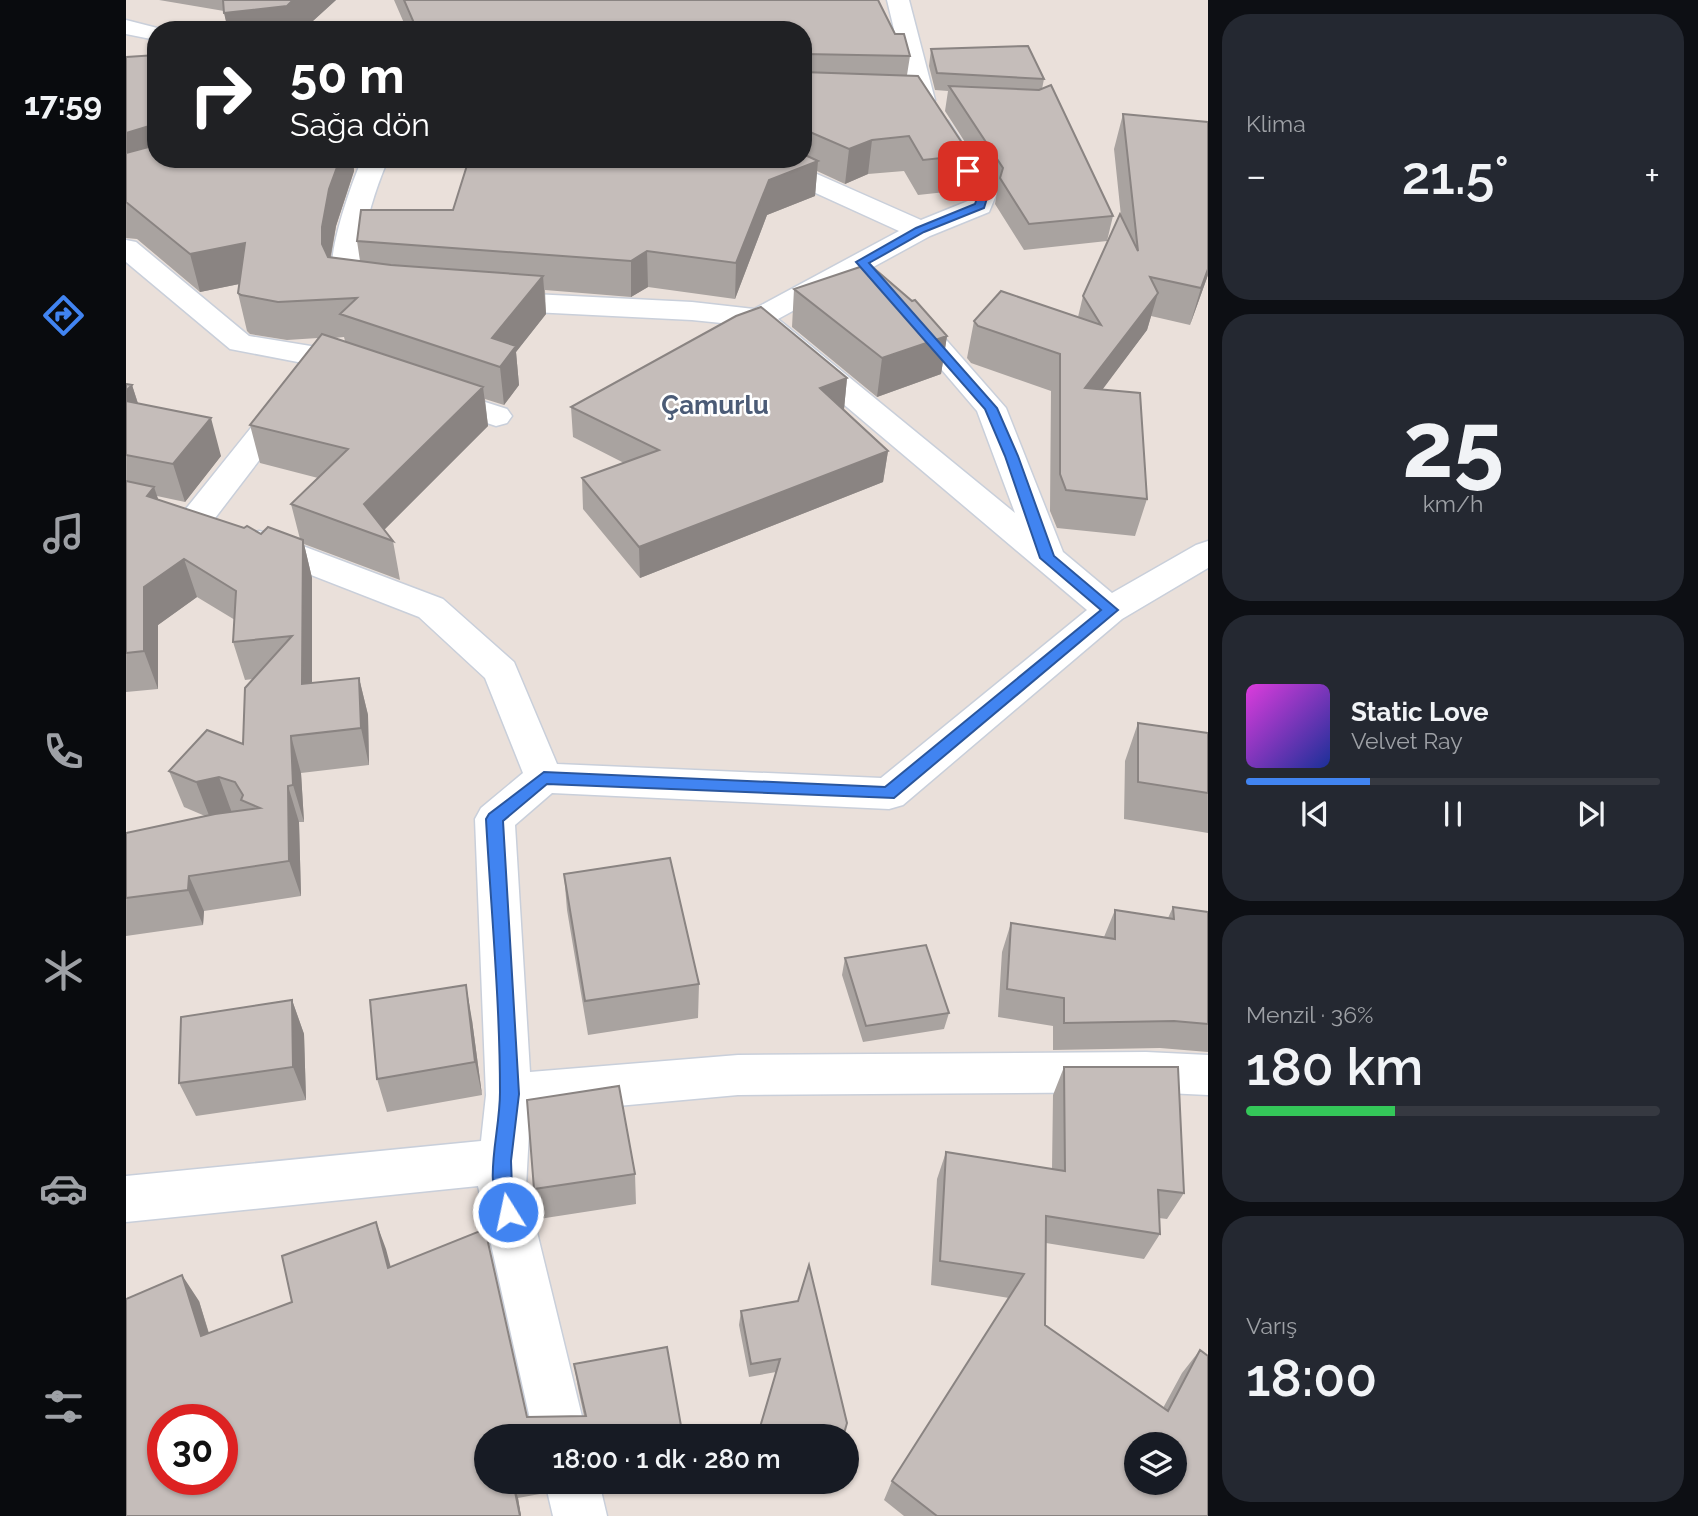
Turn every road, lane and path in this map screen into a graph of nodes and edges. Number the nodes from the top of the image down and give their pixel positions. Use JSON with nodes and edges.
{"nodes":[{"id":1,"x":898,"y":0,"type":"edge"},
{"id":2,"x":126,"y":27,"type":"edge"},
{"id":3,"x":147,"y":31,"type":"edge"},
{"id":4,"x":812,"y":97,"type":"edge"},
{"id":5,"x":923,"y":100,"type":"junction"},
{"id":6,"x":951,"y":102,"type":"edge"},
{"id":7,"x":372,"y":168,"type":"edge"},
{"id":8,"x":781,"y":168,"type":"edge"},
{"id":9,"x":920,"y":230,"type":"junction"},
{"id":10,"x":126,"y":248,"type":"edge"},
{"id":11,"x":877,"y":279,"type":"junction"},
{"id":12,"x":394,"y":292,"type":"edge"},
{"id":13,"x":470,"y":299,"type":"edge"},
{"id":14,"x":759,"y":318,"type":"junction"},
{"id":15,"x":712,"y":342,"type":"edge"},
{"id":16,"x":409,"y":386,"type":"edge"},
{"id":17,"x":496,"y":416,"type":"edge"},
{"id":18,"x":162,"y":510,"type":"edge"},
{"id":19,"x":198,"y":518,"type":"junction"},
{"id":20,"x":1208,"y":553,"type":"edge"},
{"id":21,"x":1048,"y":558,"type":"junction"},
{"id":22,"x":1110,"y":610,"type":"junction"},
{"id":23,"x":544,"y":778,"type":"junction"},
{"id":24,"x":1208,"y":1075,"type":"edge"},
{"id":25,"x":509,"y":1094,"type":"junction"},
{"id":26,"x":502,"y":1161,"type":"junction"},
{"id":27,"x":126,"y":1199,"type":"edge"},
{"id":28,"x":558,"y":1424,"type":"edge"},
{"id":29,"x":575,"y":1494,"type":"edge"},
{"id":30,"x":580,"y":1516,"type":"edge"}],
"edges":[{"from":1,"to":5,"type":"street"},
{"from":2,"to":3,"type":"street"},
{"from":4,"to":5,"type":"street"},
{"from":5,"to":6,"type":"street"},
{"from":5,"to":9,"type":"street"},
{"from":7,"to":12,"type":"street"},
{"from":8,"to":9,"type":"street"},
{"from":9,"to":11,"type":"street"},
{"from":10,"to":19,"type":"street"},
{"from":11,"to":14,"type":"street"},
{"from":11,"to":21,"type":"street"},
{"from":13,"to":14,"type":"street"},
{"from":14,"to":15,"type":"street"},
{"from":14,"to":21,"type":"street"},
{"from":16,"to":17,"type":"street"},
{"from":18,"to":19,"type":"street"},
{"from":19,"to":23,"type":"street"},
{"from":20,"to":22,"type":"street"},
{"from":21,"to":22,"type":"street"},
{"from":22,"to":23,"type":"street"},
{"from":23,"to":25,"type":"street"},
{"from":24,"to":25,"type":"street"},
{"from":25,"to":26,"type":"street"},
{"from":26,"to":27,"type":"street"},
{"from":26,"to":28,"type":"street"},
{"from":29,"to":30,"type":"street"}]}
